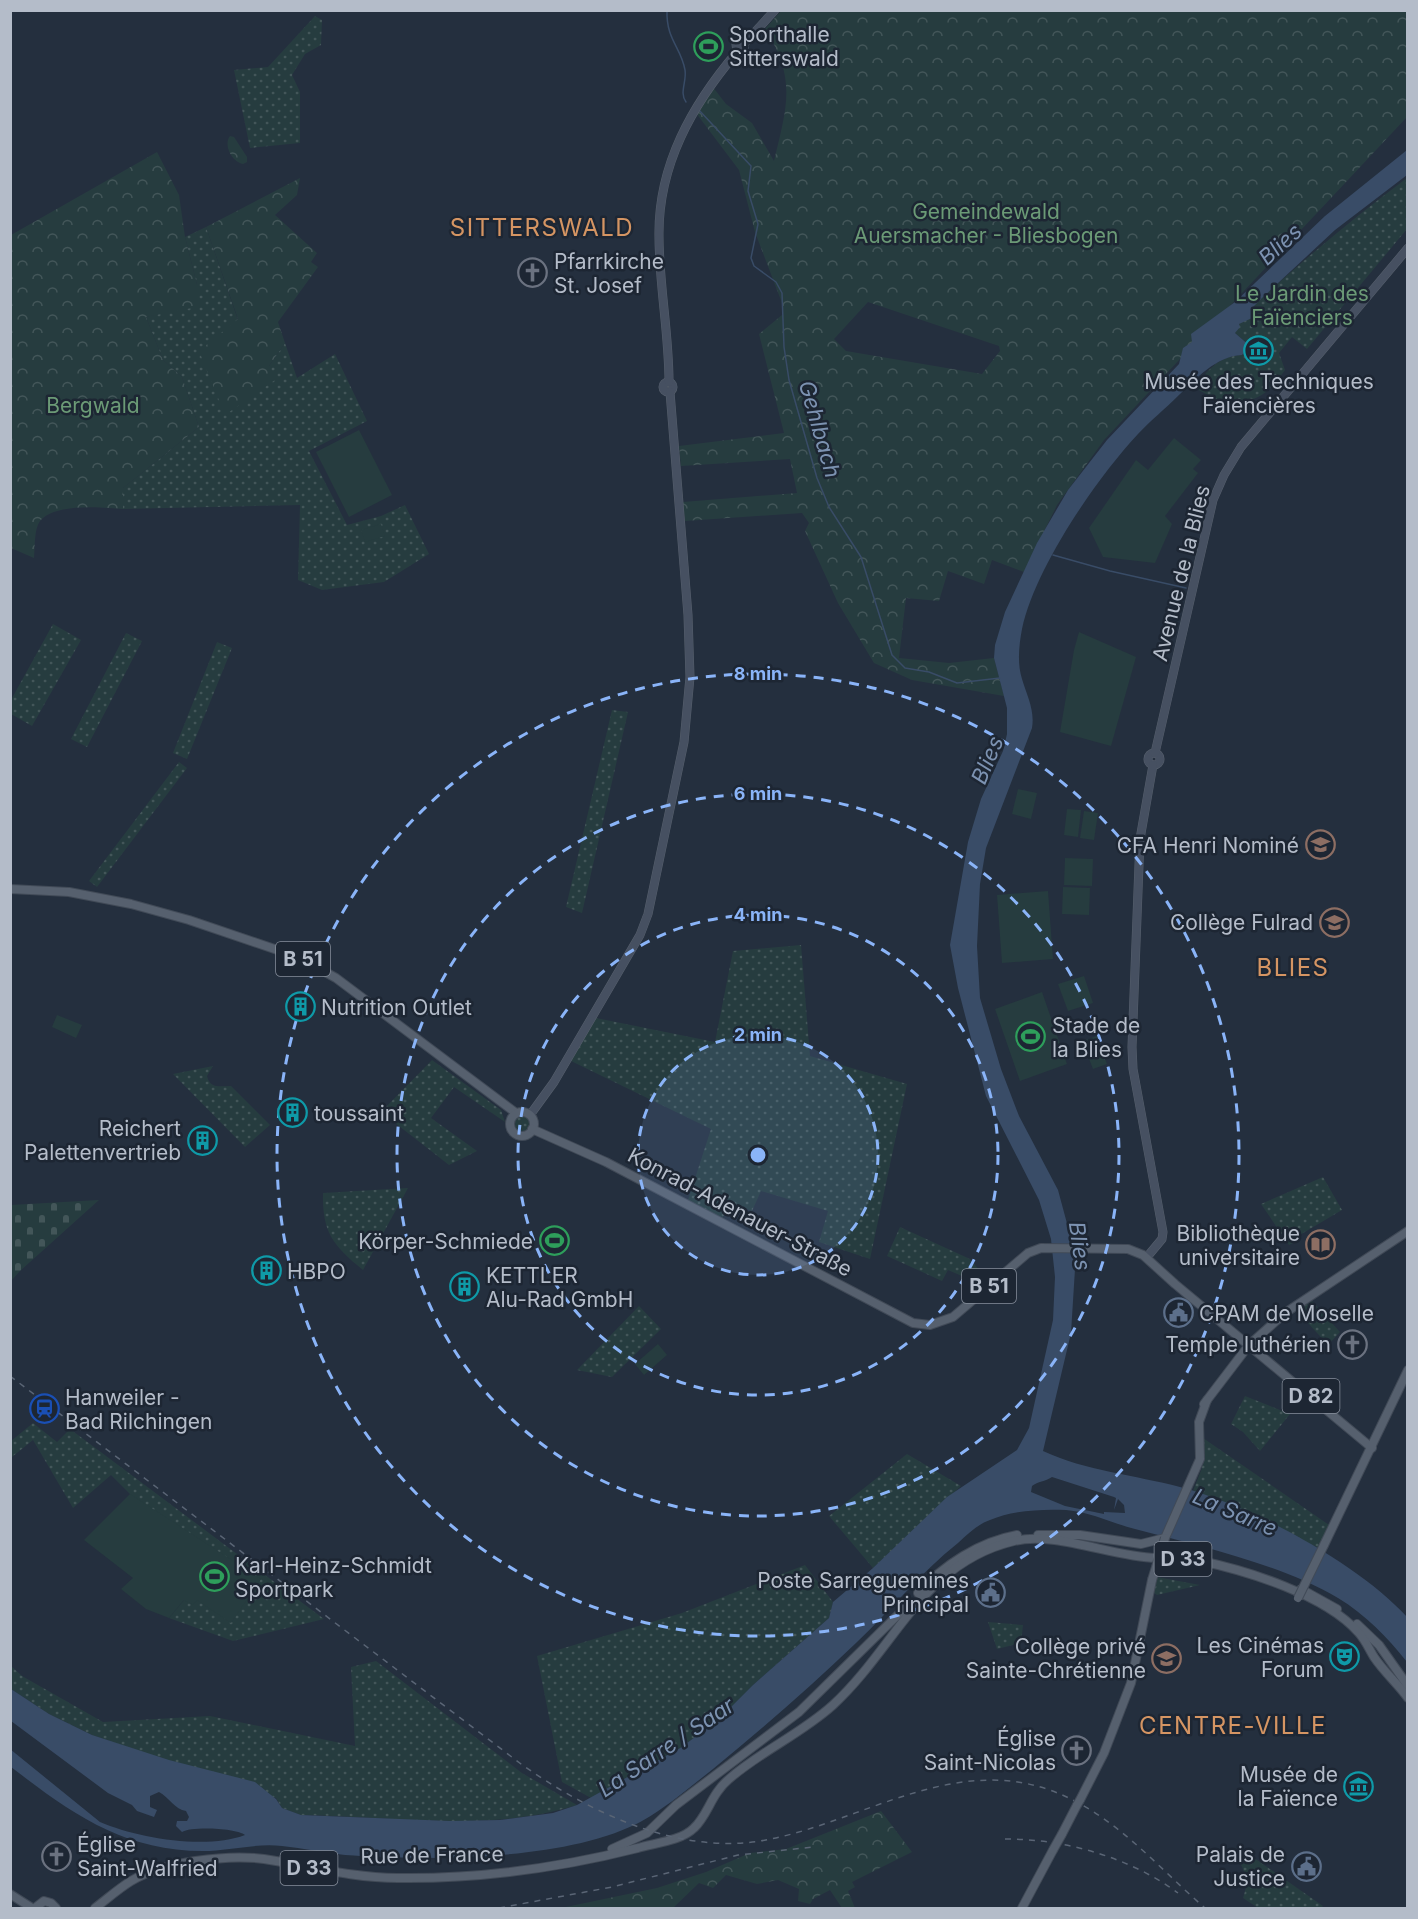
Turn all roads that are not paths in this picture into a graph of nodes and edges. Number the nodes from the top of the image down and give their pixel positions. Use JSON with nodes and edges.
{"nodes":[{"id":1,"x":776,"y":10,"type":"edge"},
{"id":2,"x":1407,"y":248,"type":"edge"},
{"id":3,"x":10,"y":889,"type":"edge"},
{"id":4,"x":530,"y":1115,"type":"junction"},
{"id":5,"x":513,"y":1116,"type":"junction"},
{"id":6,"x":532,"y":1129,"type":"junction"},
{"id":7,"x":1407,"y":1231,"type":"edge"},
{"id":8,"x":1147,"y":1257,"type":"junction"},
{"id":9,"x":1249,"y":1345,"type":"junction"},
{"id":10,"x":1407,"y":1370,"type":"edge"},
{"id":11,"x":1372,"y":1448,"type":"junction"},
{"id":12,"x":1060,"y":1538,"type":"junction"},
{"id":13,"x":1165,"y":1538,"type":"junction"},
{"id":14,"x":1297,"y":1600,"type":"dead end"},
{"id":15,"x":1407,"y":1686,"type":"edge"},
{"id":16,"x":1407,"y":1698,"type":"edge"},
{"id":17,"x":799,"y":1712,"type":"junction"},
{"id":18,"x":619,"y":1847,"type":"junction"},
{"id":19,"x":536,"y":1869,"type":"junction"},
{"id":20,"x":10,"y":1894,"type":"edge"},
{"id":21,"x":33,"y":1908,"type":"edge"},
{"id":22,"x":56,"y":1908,"type":"edge"},
{"id":23,"x":95,"y":1908,"type":"edge"},
{"id":24,"x":1022,"y":1908,"type":"edge"}],
"edges":[{"from":1,"to":4,"type":"main road"},
{"from":2,"to":8,"type":"main road","name":"Avenue de la Blies"},
{"from":3,"to":5,"type":"main road","number":"B 51"},
{"from":4,"to":5,"type":"main road"},
{"from":4,"to":6,"type":"main road"},
{"from":5,"to":6,"type":"main road"},
{"from":6,"to":8,"type":"main road","name":"Konrad-Adenauer-Straße","number":"B 51"},
{"from":7,"to":9,"type":"main road"},
{"from":8,"to":9,"type":"main road","number":"D 82"},
{"from":9,"to":11,"type":"main road","number":"D 82"},
{"from":9,"to":13,"type":"main road"},
{"from":10,"to":11,"type":"main road"},
{"from":11,"to":14,"type":"main road","bridge":true},
{"from":12,"to":13,"type":"main road","number":"D 33"},
{"from":12,"to":15,"type":"main road","number":"D 33"},
{"from":12,"to":16,"type":"main road","number":"D 33"},
{"from":12,"to":17,"type":"main road","number":"D 33"},
{"from":12,"to":19,"type":"main road","name":"Rue de France","number":"D 33"},
{"from":13,"to":24,"type":"main road","bridge":true},
{"from":17,"to":18,"type":"main road","number":"D 33"},
{"from":17,"to":18,"type":"main road"},
{"from":18,"to":19,"type":"main road","number":"D 33"},
{"from":19,"to":23,"type":"main road","name":"Rue de France","number":"D 33"},
{"from":20,"to":21,"type":"main road"},
{"from":21,"to":22,"type":"main road"}]}
